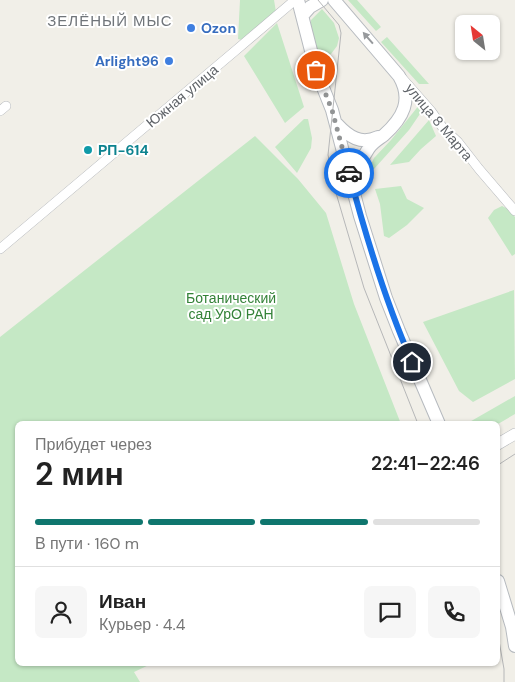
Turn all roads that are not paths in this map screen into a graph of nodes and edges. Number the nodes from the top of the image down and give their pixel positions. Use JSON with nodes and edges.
{"nodes":[{"id":1,"x":296,"y":0,"type":"edge"},
{"id":2,"x":322,"y":0,"type":"edge"},
{"id":3,"x":334,"y":0,"type":"edge"},
{"id":4,"x":302,"y":16,"type":"junction"},
{"id":5,"x":400,"y":76,"type":"junction"},
{"id":6,"x":419,"y":97,"type":"junction"},
{"id":7,"x":401,"y":115,"type":"junction"},
{"id":8,"x":335,"y":121,"type":"junction"},
{"id":9,"x":385,"y":133,"type":"junction"},
{"id":10,"x":515,"y":212,"type":"edge"},
{"id":11,"x":360,"y":216,"type":"junction"},
{"id":12,"x":0,"y":248,"type":"edge"},
{"id":13,"x":438,"y":421,"type":"edge"},
{"id":14,"x":515,"y":434,"type":"edge"},
{"id":15,"x":500,"y":443,"type":"edge"},
{"id":16,"x":500,"y":587,"type":"edge"},
{"id":17,"x":515,"y":646,"type":"edge"}],
"edges":[{"from":1,"to":4,"type":"main road","name":"улица 8 Марта"},
{"from":1,"to":12,"type":"street","name":"Южная улица"},
{"from":2,"to":4,"type":"main road"},
{"from":5,"to":3,"type":"main road","name":"улица 8 Марта","one_way":true},
{"from":4,"to":8,"type":"main road","name":"улица 8 Марта"},
{"from":5,"to":6,"type":"street","name":"улица 8 Марта"},
{"from":5,"to":7,"type":"main road","name":"улица 8 Марта"},
{"from":6,"to":7,"type":"street"},
{"from":6,"to":10,"type":"street","name":"улица 8 Марта"},
{"from":7,"to":9,"type":"main road","name":"улица 8 Марта"},
{"from":8,"to":9,"type":"main road"},
{"from":8,"to":11,"type":"main road","name":"улица 8 Марта"},
{"from":9,"to":11,"type":"main road","name":"улица 8 Марта"},
{"from":11,"to":13,"type":"main road","name":"улица 8 Марта"},
{"from":14,"to":15,"type":"street"},
{"from":16,"to":17,"type":"main road"}]}
